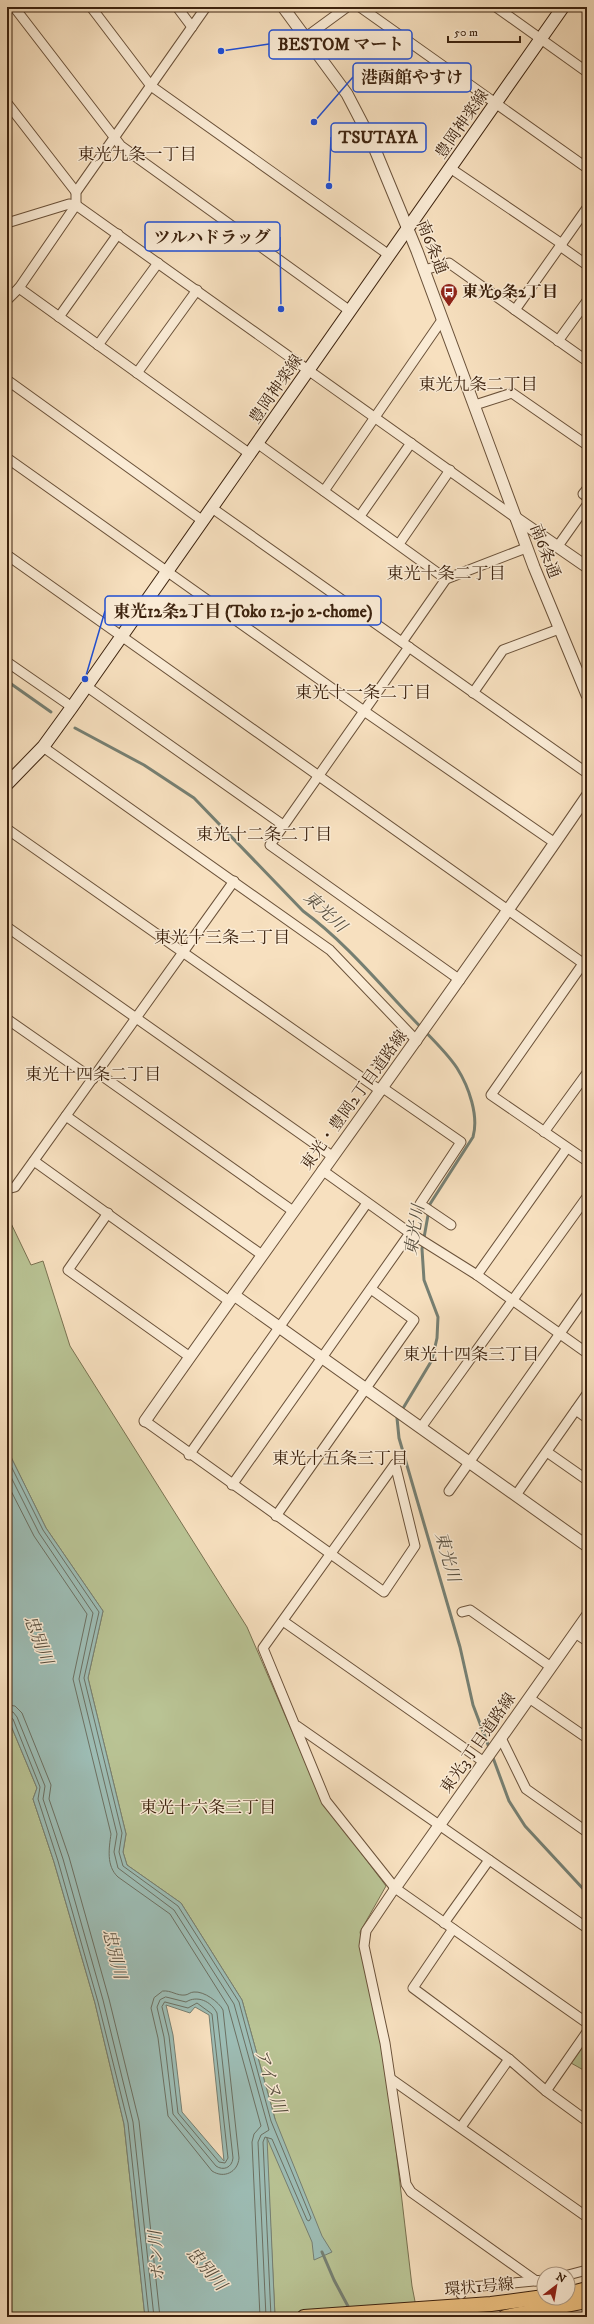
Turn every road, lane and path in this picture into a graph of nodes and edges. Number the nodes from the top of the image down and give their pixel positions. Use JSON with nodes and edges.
{"nodes":[{"id":1,"x":14,"y":7,"type":"edge"},
{"id":2,"x":91,"y":7,"type":"edge"},
{"id":3,"x":177,"y":7,"type":"edge"},
{"id":4,"x":206,"y":7,"type":"edge"},
{"id":5,"x":283,"y":7,"type":"edge"},
{"id":6,"x":347,"y":7,"type":"edge"},
{"id":7,"x":360,"y":7,"type":"edge"},
{"id":8,"x":496,"y":7,"type":"edge"},
{"id":9,"x":563,"y":7,"type":"edge"},
{"id":10,"x":192,"y":27,"type":"junction"},
{"id":11,"x":306,"y":37,"type":"junction"},
{"id":12,"x":541,"y":39,"type":"junction"},
{"id":13,"x":587,"y":72,"type":"edge"},
{"id":14,"x":151,"y":86,"type":"junction"},
{"id":15,"x":7,"y":103,"type":"edge"},
{"id":16,"x":495,"y":104,"type":"junction"},
{"id":17,"x":114,"y":138,"type":"junction"},
{"id":18,"x":450,"y":168,"type":"junction"},
{"id":19,"x":587,"y":168,"type":"edge"},
{"id":20,"x":76,"y":192,"type":"junction"},
{"id":21,"x":76,"y":205,"type":"junction"},
{"id":22,"x":587,"y":208,"type":"edge"},
{"id":23,"x":7,"y":223,"type":"edge"},
{"id":24,"x":407,"y":229,"type":"junction"},
{"id":25,"x":118,"y":234,"type":"junction"},
{"id":26,"x":561,"y":245,"type":"junction"},
{"id":27,"x":389,"y":255,"type":"junction"},
{"id":28,"x":158,"y":263,"type":"junction"},
{"id":29,"x":587,"y":265,"type":"edge"},
{"id":30,"x":424,"y":270,"type":"junction"},
{"id":31,"x":19,"y":288,"type":"junction"},
{"id":32,"x":197,"y":290,"type":"junction"},
{"id":33,"x":7,"y":300,"type":"edge"},
{"id":34,"x":587,"y":301,"type":"edge"},
{"id":35,"x":515,"y":310,"type":"junction"},
{"id":36,"x":350,"y":311,"type":"junction"},
{"id":37,"x":59,"y":317,"type":"junction"},
{"id":38,"x":442,"y":320,"type":"junction"},
{"id":39,"x":558,"y":341,"type":"junction"},
{"id":40,"x":98,"y":345,"type":"junction"},
{"id":41,"x":587,"y":361,"type":"edge"},
{"id":42,"x":309,"y":370,"type":"junction"},
{"id":43,"x":136,"y":373,"type":"junction"},
{"id":44,"x":7,"y":380,"type":"edge"},
{"id":45,"x":475,"y":405,"type":"junction"},
{"id":46,"x":375,"y":417,"type":"junction"},
{"id":47,"x":257,"y":443,"type":"junction"},
{"id":48,"x":411,"y":443,"type":"junction"},
{"id":49,"x":587,"y":445,"type":"edge"},
{"id":50,"x":250,"y":454,"type":"junction"},
{"id":51,"x":7,"y":458,"type":"edge"},
{"id":52,"x":450,"y":470,"type":"junction"},
{"id":53,"x":587,"y":489,"type":"edge"},
{"id":54,"x":324,"y":491,"type":"junction"},
{"id":55,"x":587,"y":497,"type":"edge"},
{"id":56,"x":587,"y":505,"type":"edge"},
{"id":57,"x":212,"y":508,"type":"junction"},
{"id":58,"x":360,"y":516,"type":"junction"},
{"id":59,"x":516,"y":518,"type":"junction"},
{"id":60,"x":203,"y":521,"type":"junction"},
{"id":61,"x":399,"y":544,"type":"junction"},
{"id":62,"x":558,"y":546,"type":"junction"},
{"id":63,"x":526,"y":548,"type":"junction"},
{"id":64,"x":7,"y":555,"type":"edge"},
{"id":65,"x":587,"y":567,"type":"edge"},
{"id":66,"x":167,"y":571,"type":"junction"},
{"id":67,"x":446,"y":579,"type":"junction"},
{"id":68,"x":559,"y":629,"type":"junction"},
{"id":69,"x":121,"y":636,"type":"junction"},
{"id":70,"x":406,"y":644,"type":"junction"},
{"id":71,"x":7,"y":662,"type":"edge"},
{"id":72,"x":86,"y":686,"type":"junction"},
{"id":73,"x":473,"y":693,"type":"junction"},
{"id":74,"x":587,"y":695,"type":"edge"},
{"id":75,"x":72,"y":707,"type":"junction"},
{"id":76,"x":364,"y":711,"type":"junction"},
{"id":77,"x":43,"y":747,"type":"junction"},
{"id":78,"x":587,"y":773,"type":"edge"},
{"id":79,"x":318,"y":775,"type":"junction"},
{"id":80,"x":7,"y":784,"type":"edge"},
{"id":81,"x":587,"y":796,"type":"edge"},
{"id":82,"x":283,"y":825,"type":"junction"},
{"id":83,"x":7,"y":829,"type":"edge"},
{"id":84,"x":555,"y":843,"type":"junction"},
{"id":85,"x":234,"y":881,"type":"junction"},
{"id":86,"x":509,"y":911,"type":"junction"},
{"id":87,"x":7,"y":927,"type":"edge"},
{"id":88,"x":183,"y":953,"type":"junction"},
{"id":89,"x":586,"y":963,"type":"edge"},
{"id":90,"x":460,"y":980,"type":"junction"},
{"id":91,"x":136,"y":1018,"type":"junction"},
{"id":92,"x":7,"y":1019,"type":"edge"},
{"id":93,"x":422,"y":1034,"type":"junction"},
{"id":94,"x":587,"y":1073,"type":"edge"},
{"id":95,"x":96,"y":1076,"type":"junction"},
{"id":96,"x":382,"y":1090,"type":"junction"},
{"id":97,"x":66,"y":1116,"type":"junction"},
{"id":98,"x":544,"y":1132,"type":"junction"},
{"id":99,"x":567,"y":1148,"type":"junction"},
{"id":100,"x":332,"y":1156,"type":"junction"},
{"id":101,"x":34,"y":1161,"type":"junction"},
{"id":102,"x":587,"y":1162,"type":"edge"},
{"id":103,"x":322,"y":1170,"type":"junction"},
{"id":104,"x":7,"y":1189,"type":"edge"},
{"id":105,"x":587,"y":1197,"type":"edge"},
{"id":106,"x":367,"y":1203,"type":"junction"},
{"id":107,"x":293,"y":1211,"type":"junction"},
{"id":108,"x":108,"y":1213,"type":"junction"},
{"id":109,"x":452,"y":1225,"type":"dead end"},
{"id":110,"x":414,"y":1236,"type":"junction"},
{"id":111,"x":262,"y":1255,"type":"junction"},
{"id":112,"x":478,"y":1276,"type":"junction"},
{"id":113,"x":371,"y":1289,"type":"junction"},
{"id":114,"x":587,"y":1295,"type":"edge"},
{"id":115,"x":232,"y":1298,"type":"junction"},
{"id":116,"x":513,"y":1300,"type":"junction"},
{"id":117,"x":279,"y":1327,"type":"junction"},
{"id":118,"x":560,"y":1334,"type":"junction"},
{"id":119,"x":587,"y":1353,"type":"edge"},
{"id":120,"x":190,"y":1357,"type":"junction"},
{"id":121,"x":322,"y":1357,"type":"junction"},
{"id":122,"x":366,"y":1388,"type":"junction"},
{"id":123,"x":587,"y":1394,"type":"edge"},
{"id":124,"x":576,"y":1410,"type":"junction"},
{"id":125,"x":587,"y":1418,"type":"edge"},
{"id":126,"x":145,"y":1421,"type":"joint"},
{"id":127,"x":418,"y":1424,"type":"junction"},
{"id":128,"x":547,"y":1452,"type":"junction"},
{"id":129,"x":189,"y":1455,"type":"junction"},
{"id":130,"x":469,"y":1462,"type":"junction"},
{"id":131,"x":587,"y":1480,"type":"edge"},
{"id":132,"x":232,"y":1485,"type":"junction"},
{"id":133,"x":449,"y":1491,"type":"dead end"},
{"id":134,"x":516,"y":1495,"type":"junction"},
{"id":135,"x":276,"y":1516,"type":"junction"},
{"id":136,"x":587,"y":1546,"type":"edge"},
{"id":137,"x":329,"y":1554,"type":"junction"},
{"id":138,"x":462,"y":1612,"type":"dead end"},
{"id":139,"x":587,"y":1616,"type":"edge"},
{"id":140,"x":283,"y":1621,"type":"junction"},
{"id":141,"x":575,"y":1633,"type":"junction"},
{"id":142,"x":587,"y":1641,"type":"edge"},
{"id":143,"x":551,"y":1667,"type":"junction"},
{"id":144,"x":529,"y":1698,"type":"junction"},
{"id":145,"x":297,"y":1726,"type":"junction"},
{"id":146,"x":587,"y":1738,"type":"edge"},
{"id":147,"x":499,"y":1742,"type":"junction"},
{"id":148,"x":485,"y":1760,"type":"junction"},
{"id":149,"x":440,"y":1825,"type":"junction"},
{"id":150,"x":587,"y":1832,"type":"edge"},
{"id":151,"x":488,"y":1860,"type":"junction"},
{"id":152,"x":395,"y":1888,"type":"junction"},
{"id":153,"x":444,"y":1923,"type":"junction"},
{"id":154,"x":587,"y":1928,"type":"edge"},
{"id":155,"x":453,"y":1929,"type":"junction"},
{"id":156,"x":587,"y":2023,"type":"edge"},
{"id":157,"x":587,"y":2032,"type":"edge"},
{"id":158,"x":509,"y":2059,"type":"junction"},
{"id":159,"x":391,"y":2079,"type":"junction"},
{"id":160,"x":546,"y":2091,"type":"junction"},
{"id":161,"x":587,"y":2121,"type":"edge"},
{"id":162,"x":461,"y":2126,"type":"junction"},
{"id":163,"x":587,"y":2217,"type":"edge"},
{"id":164,"x":587,"y":2270,"type":"edge"},
{"id":165,"x":576,"y":2273,"type":"edge"},
{"id":166,"x":536,"y":2277,"type":"edge"},
{"id":167,"x":536,"y":2281,"type":"edge"},
{"id":168,"x":587,"y":2289,"type":"edge"},
{"id":169,"x":461,"y":2291,"type":"dead end"},
{"id":170,"x":576,"y":2292,"type":"edge"},
{"id":171,"x":536,"y":2298,"type":"edge"},
{"id":172,"x":587,"y":2301,"type":"edge"},
{"id":173,"x":304,"y":2317,"type":"edge"},
{"id":174,"x":505,"y":2317,"type":"edge"}],
"edges":[{"from":1,"to":17,"type":"street"},
{"from":2,"to":14,"type":"street"},
{"from":3,"to":10,"type":"street"},
{"from":4,"to":10,"type":"street"},
{"from":5,"to":11,"type":"street","name":"南6条通"},
{"from":6,"to":11,"type":"street"},
{"from":7,"to":16,"type":"street"},
{"from":8,"to":12,"type":"street"},
{"from":9,"to":12,"type":"main road","name":"豊岡神楽線"},
{"from":10,"to":14,"type":"street"},
{"from":11,"to":24,"type":"street","name":"南6条通"},
{"from":12,"to":13,"type":"street"},
{"from":12,"to":16,"type":"main road","name":"豊岡神楽線"},
{"from":14,"to":17,"type":"street"},
{"from":14,"to":27,"type":"street"},
{"from":15,"to":20,"type":"street"},
{"from":16,"to":18,"type":"main road","name":"豊岡神楽線"},
{"from":16,"to":19,"type":"street"},
{"from":17,"to":20,"type":"street"},
{"from":17,"to":36,"type":"street"},
{"from":18,"to":24,"type":"main road","name":"豊岡神楽線"},
{"from":18,"to":26,"type":"street"},
{"from":20,"to":21,"type":"street"},
{"from":21,"to":23,"type":"street"},
{"from":21,"to":25,"type":"street"},
{"from":21,"to":31,"type":"street"},
{"from":22,"to":26,"type":"street"},
{"from":24,"to":27,"type":"main road","name":"豊岡神楽線"},
{"from":24,"to":30,"type":"street","name":"南6条通"},
{"from":25,"to":28,"type":"street"},
{"from":25,"to":37,"type":"street"},
{"from":26,"to":29,"type":"street"},
{"from":26,"to":35,"type":"street"},
{"from":27,"to":36,"type":"main road","name":"豊岡神楽線"},
{"from":28,"to":32,"type":"street"},
{"from":28,"to":40,"type":"street"},
{"from":30,"to":35,"type":"street"},
{"from":30,"to":38,"type":"street","name":"南6条通"},
{"from":31,"to":33,"type":"street"},
{"from":31,"to":37,"type":"street"},
{"from":32,"to":42,"type":"street"},
{"from":32,"to":43,"type":"street"},
{"from":34,"to":39,"type":"street"},
{"from":35,"to":39,"type":"street"},
{"from":36,"to":42,"type":"main road","name":"豊岡神楽線"},
{"from":37,"to":40,"type":"street"},
{"from":38,"to":45,"type":"street","name":"南6条通"},
{"from":38,"to":46,"type":"street"},
{"from":39,"to":41,"type":"street"},
{"from":40,"to":43,"type":"street"},
{"from":42,"to":46,"type":"street"},
{"from":42,"to":47,"type":"main road","name":"豊岡神楽線"},
{"from":43,"to":50,"type":"street"},
{"from":44,"to":60,"type":"street"},
{"from":45,"to":49,"type":"street"},
{"from":45,"to":59,"type":"street","name":"南6条通"},
{"from":46,"to":48,"type":"street"},
{"from":46,"to":54,"type":"street"},
{"from":47,"to":50,"type":"main road","name":"豊岡神楽線"},
{"from":47,"to":54,"type":"street"},
{"from":48,"to":52,"type":"street"},
{"from":48,"to":58,"type":"street"},
{"from":50,"to":57,"type":"main road","name":"豊岡神楽線"},
{"from":51,"to":66,"type":"street"},
{"from":52,"to":59,"type":"street"},
{"from":52,"to":61,"type":"street"},
{"from":53,"to":55,"type":"street"},
{"from":54,"to":58,"type":"street"},
{"from":56,"to":62,"type":"street"},
{"from":57,"to":60,"type":"main road","name":"豊岡神楽線"},
{"from":57,"to":70,"type":"street"},
{"from":58,"to":61,"type":"street"},
{"from":59,"to":62,"type":"street"},
{"from":59,"to":63,"type":"street","name":"南6条通"},
{"from":60,"to":66,"type":"main road","name":"豊岡神楽線"},
{"from":61,"to":67,"type":"street"},
{"from":62,"to":65,"type":"street"},
{"from":63,"to":67,"type":"street"},
{"from":63,"to":68,"type":"street","name":"南6条通"},
{"from":64,"to":69,"type":"street"},
{"from":66,"to":69,"type":"main road","name":"豊岡神楽線"},
{"from":66,"to":76,"type":"street"},
{"from":67,"to":70,"type":"street"},
{"from":68,"to":73,"type":"street"},
{"from":68,"to":74,"type":"street","name":"南6条通"},
{"from":69,"to":72,"type":"main road","name":"豊岡神楽線"},
{"from":69,"to":79,"type":"street"},
{"from":70,"to":73,"type":"street"},
{"from":70,"to":76,"type":"street"},
{"from":71,"to":75,"type":"street"},
{"from":72,"to":75,"type":"main road","name":"豊岡神楽線"},
{"from":72,"to":82,"type":"street"},
{"from":73,"to":78,"type":"street"},
{"from":75,"to":77,"type":"main road","name":"豊岡神楽線"},
{"from":76,"to":79,"type":"street"},
{"from":76,"to":84,"type":"street"},
{"from":77,"to":80,"type":"main road","name":"豊岡神楽線"},
{"from":77,"to":85,"type":"street"},
{"from":79,"to":82,"type":"street"},
{"from":79,"to":86,"type":"street"},
{"from":81,"to":84,"type":"street","name":"東光・豊岡2丁目道路線"},
{"from":82,"to":90,"type":"street"},
{"from":83,"to":88,"type":"street"},
{"from":84,"to":86,"type":"street","name":"東光・豊岡2丁目道路線"},
{"from":85,"to":88,"type":"street"},
{"from":85,"to":93,"type":"street"},
{"from":86,"to":89,"type":"street"},
{"from":86,"to":90,"type":"street","name":"東光・豊岡2丁目道路線"},
{"from":87,"to":91,"type":"street"},
{"from":88,"to":91,"type":"street"},
{"from":88,"to":96,"type":"street"},
{"from":89,"to":98,"type":"street"},
{"from":90,"to":93,"type":"street","name":"東光・豊岡2丁目道路線"},
{"from":91,"to":95,"type":"street"},
{"from":91,"to":100,"type":"street"},
{"from":92,"to":95,"type":"street"},
{"from":93,"to":96,"type":"street","name":"東光・豊岡2丁目道路線"},
{"from":94,"to":98,"type":"street"},
{"from":95,"to":97,"type":"street"},
{"from":95,"to":107,"type":"street"},
{"from":96,"to":100,"type":"street","name":"東光・豊岡2丁目道路線"},
{"from":96,"to":109,"type":"street"},
{"from":97,"to":101,"type":"street"},
{"from":97,"to":111,"type":"street"},
{"from":98,"to":99,"type":"street"},
{"from":99,"to":102,"type":"street"},
{"from":99,"to":112,"type":"street"},
{"from":100,"to":103,"type":"street","name":"東光・豊岡2丁目道路線"},
{"from":101,"to":104,"type":"street"},
{"from":101,"to":108,"type":"street"},
{"from":103,"to":106,"type":"street"},
{"from":103,"to":107,"type":"street","name":"東光・豊岡2丁目道路線"},
{"from":105,"to":116,"type":"street"},
{"from":106,"to":110,"type":"street"},
{"from":106,"to":117,"type":"street"},
{"from":107,"to":111,"type":"street","name":"東光・豊岡2丁目道路線"},
{"from":108,"to":115,"type":"street"},
{"from":108,"to":120,"type":"street"},
{"from":110,"to":112,"type":"street"},
{"from":110,"to":113,"type":"street"},
{"from":111,"to":115,"type":"street","name":"東光・豊岡2丁目道路線"},
{"from":112,"to":116,"type":"street"},
{"from":113,"to":121,"type":"street"},
{"from":113,"to":122,"type":"street"},
{"from":114,"to":118,"type":"street"},
{"from":115,"to":117,"type":"street"},
{"from":115,"to":120,"type":"street","name":"東光・豊岡2丁目道路線"},
{"from":116,"to":118,"type":"street"},
{"from":116,"to":127,"type":"street"},
{"from":117,"to":121,"type":"street"},
{"from":117,"to":129,"type":"street"},
{"from":118,"to":119,"type":"street"},
{"from":118,"to":130,"type":"street"},
{"from":120,"to":126,"type":"street","name":"東光・豊岡2丁目道路線"},
{"from":121,"to":122,"type":"street"},
{"from":121,"to":132,"type":"street"},
{"from":122,"to":127,"type":"street"},
{"from":122,"to":135,"type":"street"},
{"from":123,"to":124,"type":"street"},
{"from":124,"to":125,"type":"street"},
{"from":124,"to":128,"type":"street"},
{"from":126,"to":129,"type":"street"},
{"from":127,"to":130,"type":"street"},
{"from":128,"to":131,"type":"street"},
{"from":128,"to":134,"type":"street"},
{"from":129,"to":132,"type":"street"},
{"from":130,"to":133,"type":"street"},
{"from":130,"to":134,"type":"street"},
{"from":132,"to":135,"type":"street"},
{"from":134,"to":136,"type":"street"},
{"from":135,"to":137,"type":"street"},
{"from":137,"to":137,"type":"street"},
{"from":137,"to":140,"type":"street"},
{"from":138,"to":143,"type":"street"},
{"from":139,"to":141,"type":"street","name":"東光3丁目道路線"},
{"from":140,"to":145,"type":"street"},
{"from":140,"to":148,"type":"street"},
{"from":141,"to":142,"type":"street"},
{"from":141,"to":143,"type":"street","name":"東光3丁目道路線"},
{"from":143,"to":144,"type":"street","name":"東光3丁目道路線"},
{"from":144,"to":146,"type":"street"},
{"from":144,"to":147,"type":"street","name":"東光3丁目道路線"},
{"from":145,"to":149,"type":"street"},
{"from":145,"to":152,"type":"street"},
{"from":147,"to":148,"type":"street","name":"東光3丁目道路線"},
{"from":147,"to":150,"type":"street"},
{"from":148,"to":149,"type":"street","name":"東光3丁目道路線"},
{"from":149,"to":151,"type":"street"},
{"from":149,"to":152,"type":"street","name":"東光3丁目道路線"},
{"from":151,"to":153,"type":"street"},
{"from":151,"to":154,"type":"street"},
{"from":152,"to":153,"type":"street"},
{"from":152,"to":159,"type":"street"},
{"from":153,"to":155,"type":"street"},
{"from":155,"to":156,"type":"street"},
{"from":155,"to":158,"type":"street"},
{"from":157,"to":160,"type":"street"},
{"from":158,"to":160,"type":"street"},
{"from":158,"to":162,"type":"street"},
{"from":159,"to":162,"type":"street"},
{"from":159,"to":166,"type":"street"},
{"from":160,"to":161,"type":"street"},
{"from":162,"to":163,"type":"street"},
{"from":164,"to":165,"type":"street"},
{"from":167,"to":169,"type":"street"},
{"from":168,"to":170,"type":"main road"},
{"from":171,"to":173,"type":"main road","name":"環状1号線"},
{"from":172,"to":174,"type":"main road","name":"環状1号線"}]}
